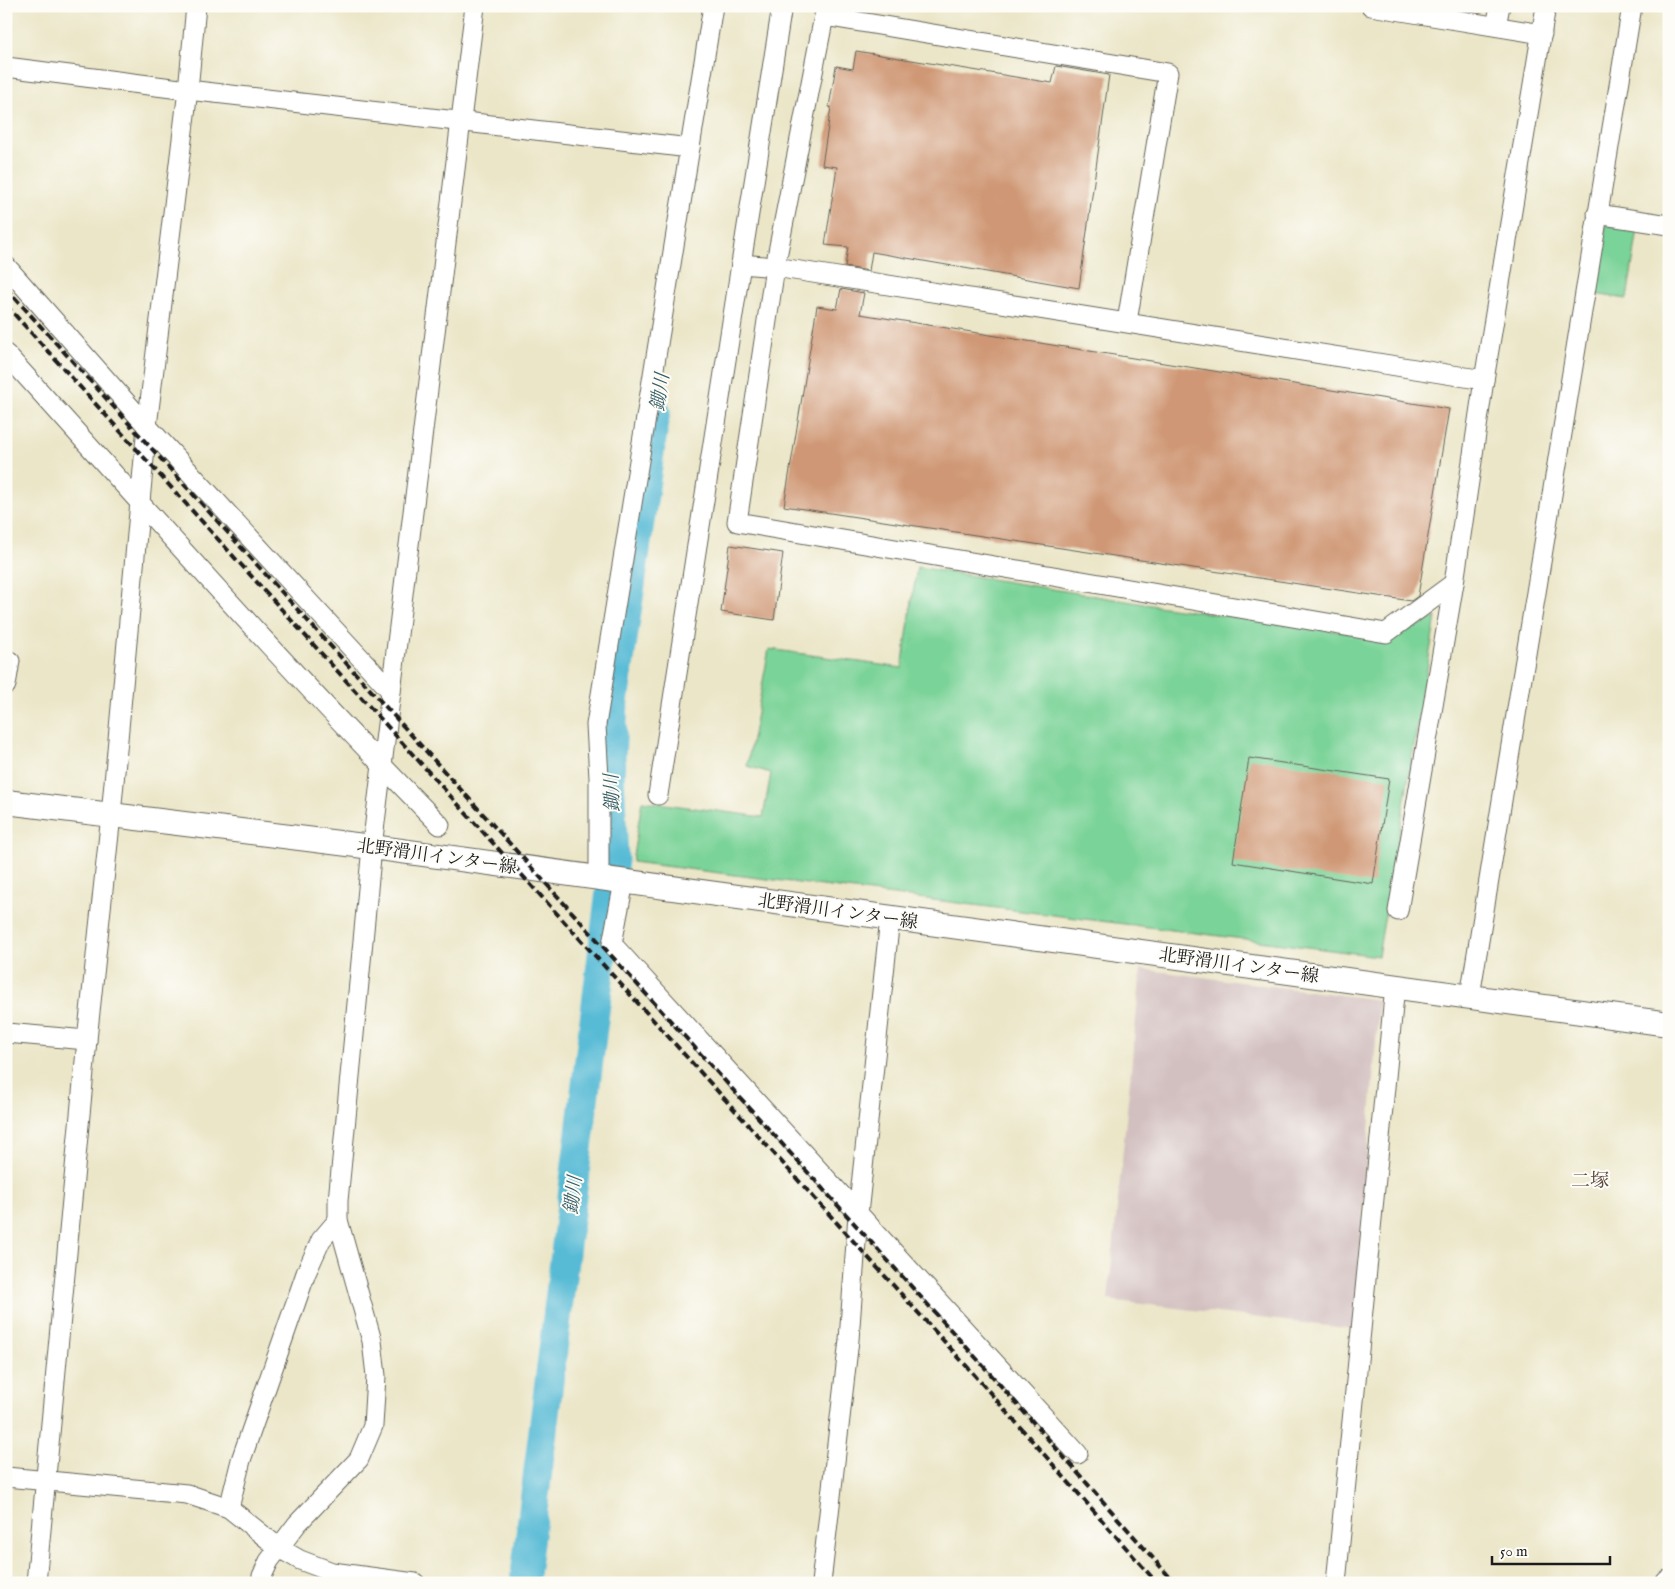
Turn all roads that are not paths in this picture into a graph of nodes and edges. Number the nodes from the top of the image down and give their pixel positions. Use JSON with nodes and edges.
{"nodes":[{"id":1,"x":196,"y":6,"type":"edge"},
{"id":2,"x":475,"y":6,"type":"edge"},
{"id":3,"x":713,"y":6,"type":"edge"},
{"id":4,"x":782,"y":6,"type":"edge"},
{"id":5,"x":1371,"y":6,"type":"edge"},
{"id":6,"x":1500,"y":6,"type":"edge"},
{"id":7,"x":1546,"y":6,"type":"edge"},
{"id":8,"x":1632,"y":6,"type":"edge"},
{"id":9,"x":1496,"y":26,"type":"junction"},
{"id":10,"x":1542,"y":34,"type":"junction"},
{"id":11,"x":6,"y":67,"type":"edge"},
{"id":12,"x":188,"y":90,"type":"junction"},
{"id":13,"x":460,"y":121,"type":"junction"},
{"id":14,"x":690,"y":148,"type":"junction"},
{"id":15,"x":1598,"y":214,"type":"junction"},
{"id":16,"x":1669,"y":226,"type":"edge"},
{"id":17,"x":740,"y":264,"type":"junction"},
{"id":18,"x":6,"y":266,"type":"edge"},
{"id":19,"x":775,"y":267,"type":"junction"},
{"id":20,"x":1127,"y":322,"type":"junction"},
{"id":21,"x":6,"y":354,"type":"edge"},
{"id":22,"x":1484,"y":380,"type":"junction"},
{"id":23,"x":147,"y":426,"type":"junction"},
{"id":24,"x":140,"y":502,"type":"junction"},
{"id":25,"x":1454,"y":583,"type":"junction"},
{"id":26,"x":10,"y":661,"type":"dead end"},
{"id":27,"x":6,"y":685,"type":"edge"},
{"id":28,"x":392,"y":691,"type":"junction"},
{"id":29,"x":382,"y":766,"type":"junction"},
{"id":30,"x":658,"y":795,"type":"dead end"},
{"id":31,"x":6,"y":802,"type":"edge"},
{"id":32,"x":110,"y":815,"type":"junction"},
{"id":33,"x":440,"y":825,"type":"dead end"},
{"id":34,"x":372,"y":847,"type":"junction"},
{"id":35,"x":599,"y":878,"type":"junction"},
{"id":36,"x":624,"y":882,"type":"junction"},
{"id":37,"x":1398,"y":911,"type":"dead end"},
{"id":38,"x":890,"y":918,"type":"junction"},
{"id":39,"x":1395,"y":986,"type":"junction"},
{"id":40,"x":1470,"y":996,"type":"junction"},
{"id":41,"x":1669,"y":1024,"type":"edge"},
{"id":42,"x":6,"y":1033,"type":"edge"},
{"id":43,"x":87,"y":1040,"type":"junction"},
{"id":44,"x":858,"y":1214,"type":"junction"},
{"id":45,"x":338,"y":1220,"type":"junction"},
{"id":46,"x":1078,"y":1454,"type":"dead end"},
{"id":47,"x":6,"y":1477,"type":"edge"},
{"id":48,"x":45,"y":1481,"type":"junction"},
{"id":49,"x":229,"y":1508,"type":"junction"},
{"id":50,"x":279,"y":1548,"type":"junction"},
{"id":51,"x":36,"y":1583,"type":"edge"},
{"id":52,"x":261,"y":1583,"type":"edge"},
{"id":53,"x":415,"y":1583,"type":"edge"},
{"id":54,"x":820,"y":1583,"type":"edge"},
{"id":55,"x":1336,"y":1583,"type":"edge"}],
"edges":[{"from":1,"to":12,"type":"street"},
{"from":2,"to":13,"type":"street"},
{"from":3,"to":14,"type":"street"},
{"from":4,"to":17,"type":"street"},
{"from":5,"to":9,"type":"street"},
{"from":6,"to":9,"type":"street"},
{"from":7,"to":10,"type":"street"},
{"from":8,"to":15,"type":"street"},
{"from":9,"to":10,"type":"street"},
{"from":10,"to":22,"type":"street"},
{"from":11,"to":12,"type":"street"},
{"from":12,"to":13,"type":"street"},
{"from":12,"to":23,"type":"street"},
{"from":13,"to":14,"type":"street"},
{"from":13,"to":28,"type":"street"},
{"from":14,"to":35,"type":"street"},
{"from":15,"to":16,"type":"street"},
{"from":15,"to":40,"type":"street"},
{"from":17,"to":19,"type":"street"},
{"from":17,"to":30,"type":"street"},
{"from":18,"to":23,"type":"street"},
{"from":19,"to":20,"type":"street"},
{"from":19,"to":20,"type":"street"},
{"from":19,"to":25,"type":"street"},
{"from":20,"to":22,"type":"street"},
{"from":21,"to":24,"type":"street"},
{"from":22,"to":25,"type":"street"},
{"from":23,"to":24,"type":"street"},
{"from":23,"to":28,"type":"street"},
{"from":24,"to":29,"type":"street"},
{"from":24,"to":32,"type":"street"},
{"from":25,"to":37,"type":"street"},
{"from":26,"to":27,"type":"street"},
{"from":28,"to":29,"type":"street"},
{"from":29,"to":33,"type":"street"},
{"from":29,"to":34,"type":"street"},
{"from":31,"to":32,"type":"main road","name":"北野滑川インター線"},
{"from":32,"to":34,"type":"main road","name":"北野滑川インター線"},
{"from":32,"to":43,"type":"street"},
{"from":34,"to":35,"type":"main road","name":"北野滑川インター線"},
{"from":34,"to":45,"type":"street"},
{"from":35,"to":36,"type":"main road","name":"北野滑川インター線"},
{"from":36,"to":38,"type":"main road","name":"北野滑川インター線"},
{"from":36,"to":44,"type":"street"},
{"from":38,"to":39,"type":"main road","name":"北野滑川インター線"},
{"from":38,"to":44,"type":"street"},
{"from":39,"to":40,"type":"main road","name":"北野滑川インター線"},
{"from":39,"to":55,"type":"street"},
{"from":40,"to":41,"type":"main road","name":"北野滑川インター線"},
{"from":42,"to":43,"type":"street"},
{"from":43,"to":48,"type":"street"},
{"from":44,"to":46,"type":"street"},
{"from":44,"to":54,"type":"street"},
{"from":45,"to":49,"type":"street"},
{"from":45,"to":50,"type":"street"},
{"from":47,"to":48,"type":"street"},
{"from":48,"to":49,"type":"street"},
{"from":48,"to":51,"type":"street"},
{"from":49,"to":50,"type":"street"},
{"from":50,"to":52,"type":"street"},
{"from":50,"to":53,"type":"street"}]}
